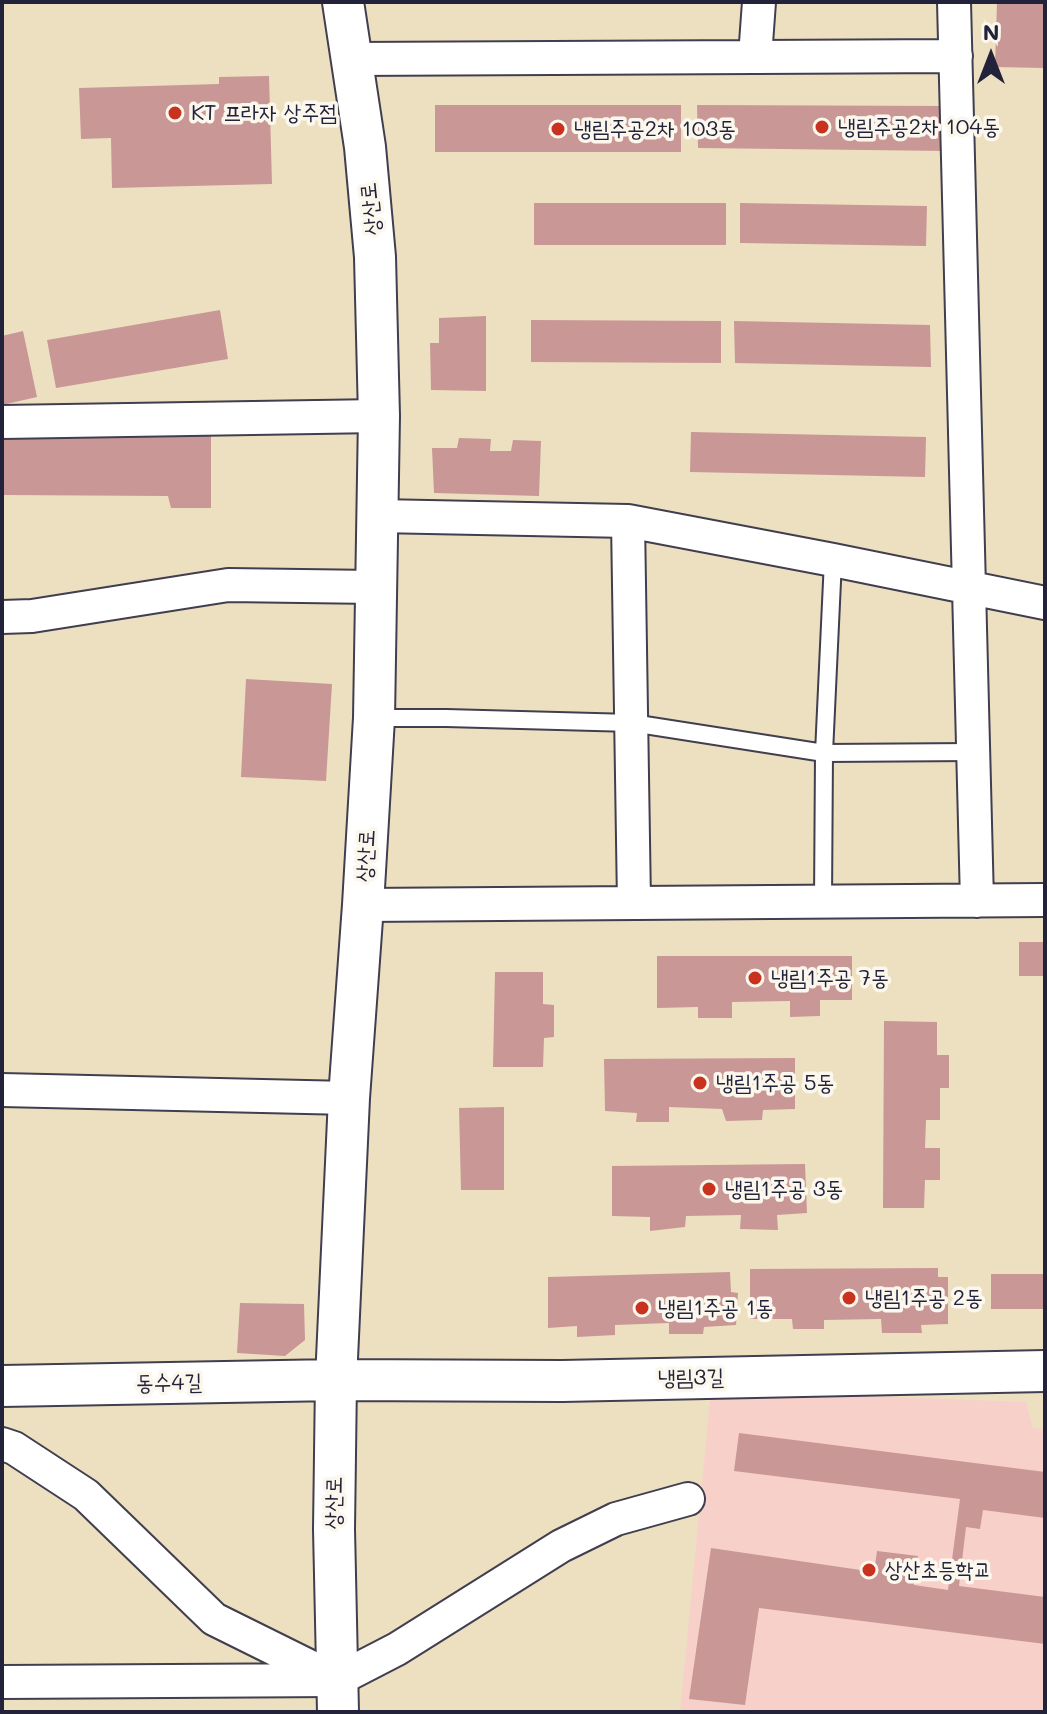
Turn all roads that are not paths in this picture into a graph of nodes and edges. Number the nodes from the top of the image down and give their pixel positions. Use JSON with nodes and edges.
{"nodes":[{"id":1,"x":343,"y":2,"type":"edge"},
{"id":2,"x":759,"y":2,"type":"edge"},
{"id":3,"x":954,"y":2,"type":"edge"},
{"id":4,"x":956,"y":56,"type":"junction"},
{"id":5,"x":755,"y":57,"type":"junction"},
{"id":6,"x":351,"y":59,"type":"junction"},
{"id":7,"x":379,"y":416,"type":"junction"},
{"id":8,"x":2,"y":422,"type":"edge"},
{"id":9,"x":378,"y":516,"type":"junction"},
{"id":10,"x":628,"y":521,"type":"junction"},
{"id":11,"x":833,"y":560,"type":"junction"},
{"id":12,"x":375,"y":587,"type":"junction"},
{"id":13,"x":969,"y":587,"type":"junction"},
{"id":14,"x":1045,"y":603,"type":"edge"},
{"id":15,"x":2,"y":617,"type":"edge"},
{"id":16,"x":374,"y":718,"type":"junction"},
{"id":17,"x":632,"y":723,"type":"junction"},
{"id":18,"x":974,"y":752,"type":"junction"},
{"id":19,"x":824,"y":753,"type":"junction"},
{"id":20,"x":1045,"y":900,"type":"edge"},
{"id":21,"x":977,"y":901,"type":"junction"},
{"id":22,"x":823,"y":902,"type":"junction"},
{"id":23,"x":634,"y":903,"type":"junction"},
{"id":24,"x":363,"y":905,"type":"junction"},
{"id":25,"x":2,"y":1090,"type":"edge"},
{"id":26,"x":349,"y":1098,"type":"junction"},
{"id":27,"x":1045,"y":1371,"type":"edge"},
{"id":28,"x":336,"y":1380,"type":"junction"},
{"id":29,"x":2,"y":1386,"type":"edge"},
{"id":30,"x":2,"y":1444,"type":"edge"},
{"id":31,"x":688,"y":1499,"type":"dead end"},
{"id":32,"x":2,"y":1682,"type":"edge"},
{"id":33,"x":338,"y":1696,"type":"edge"}],
"edges":[{"from":1,"to":6,"type":"street","name":"상산로"},
{"from":2,"to":5,"type":"street"},
{"from":3,"to":4,"type":"street"},
{"from":4,"to":5,"type":"street"},
{"from":4,"to":13,"type":"street"},
{"from":5,"to":6,"type":"street"},
{"from":6,"to":7,"type":"street","name":"상산로"},
{"from":7,"to":8,"type":"street"},
{"from":7,"to":9,"type":"street","name":"상산로"},
{"from":9,"to":10,"type":"street"},
{"from":9,"to":12,"type":"street","name":"상산로"},
{"from":10,"to":11,"type":"street"},
{"from":10,"to":17,"type":"street"},
{"from":11,"to":13,"type":"street"},
{"from":11,"to":19,"type":"lane"},
{"from":12,"to":15,"type":"street"},
{"from":12,"to":16,"type":"street","name":"상산로"},
{"from":13,"to":14,"type":"street"},
{"from":13,"to":18,"type":"street"},
{"from":16,"to":17,"type":"lane"},
{"from":16,"to":24,"type":"street","name":"상산로"},
{"from":17,"to":19,"type":"lane"},
{"from":17,"to":23,"type":"street"},
{"from":18,"to":19,"type":"lane"},
{"from":18,"to":21,"type":"street"},
{"from":19,"to":22,"type":"lane"},
{"from":20,"to":21,"type":"street"},
{"from":21,"to":22,"type":"street"},
{"from":22,"to":23,"type":"street"},
{"from":23,"to":24,"type":"street"},
{"from":24,"to":26,"type":"street","name":"상산로"},
{"from":25,"to":26,"type":"street"},
{"from":26,"to":28,"type":"street","name":"상산로"},
{"from":27,"to":28,"type":"street","name":"냉림3길"},
{"from":28,"to":29,"type":"street","name":"동수4길"},
{"from":28,"to":33,"type":"street","name":"상산로"},
{"from":30,"to":33,"type":"street"},
{"from":31,"to":33,"type":"street"},
{"from":32,"to":33,"type":"street"}]}
